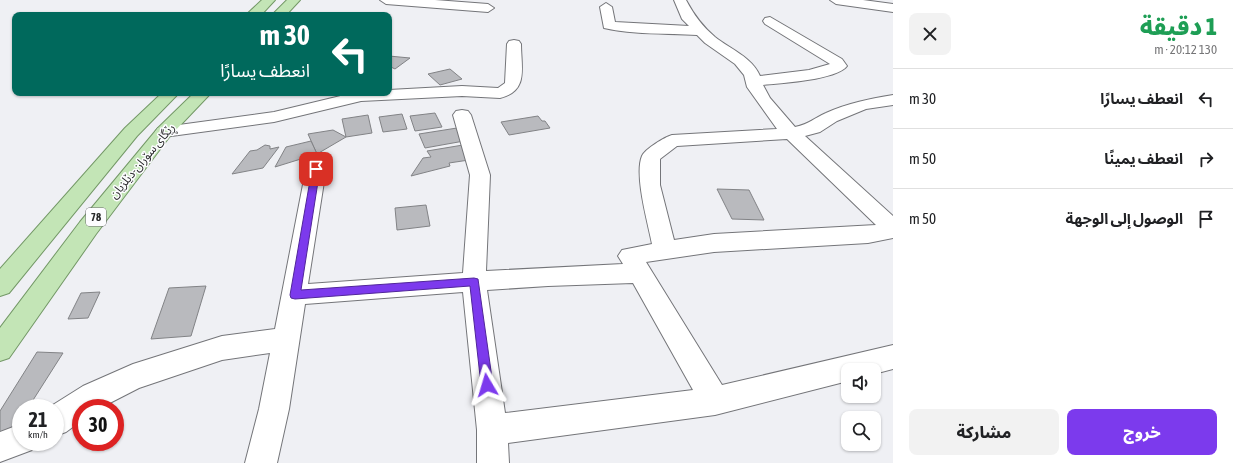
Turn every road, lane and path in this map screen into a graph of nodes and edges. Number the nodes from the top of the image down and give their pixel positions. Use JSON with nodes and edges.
{"nodes":[{"id":1,"x":269,"y":0,"type":"edge"},
{"id":2,"x":294,"y":0,"type":"edge"},
{"id":3,"x":386,"y":0,"type":"edge"},
{"id":4,"x":680,"y":0,"type":"edge"},
{"id":5,"x":836,"y":0,"type":"edge"},
{"id":6,"x":606,"y":7,"type":"dead end"},
{"id":7,"x":488,"y":8,"type":"dead end"},
{"id":8,"x":893,"y":8,"type":"edge"},
{"id":9,"x":256,"y":12,"type":"edge"},
{"id":10,"x":282,"y":12,"type":"edge"},
{"id":11,"x":770,"y":22,"type":"dead end"},
{"id":12,"x":701,"y":31,"type":"junction"},
{"id":13,"x":514,"y":44,"type":"dead end"},
{"id":14,"x":754,"y":81,"type":"junction"},
{"id":15,"x":392,"y":94,"type":"edge"},
{"id":16,"x":168,"y":96,"type":"edge"},
{"id":17,"x":200,"y":96,"type":"edge"},
{"id":18,"x":307,"y":96,"type":"edge"},
{"id":19,"x":361,"y":96,"type":"edge"},
{"id":20,"x":893,"y":100,"type":"edge"},
{"id":21,"x":462,"y":115,"type":"dead end"},
{"id":22,"x":274,"y":117,"type":"junction"},
{"id":23,"x":164,"y":132,"type":"junction"},
{"id":24,"x":794,"y":133,"type":"junction"},
{"id":25,"x":316,"y":169,"type":"dead end"},
{"id":26,"x":893,"y":230,"type":"edge"},
{"id":27,"x":665,"y":251,"type":"junction"},
{"id":28,"x":639,"y":273,"type":"junction"},
{"id":29,"x":474,"y":282,"type":"junction"},
{"id":30,"x":0,"y":286,"type":"edge"},
{"id":31,"x":295,"y":295,"type":"junction"},
{"id":32,"x":287,"y":339,"type":"junction"},
{"id":33,"x":0,"y":349,"type":"edge"},
{"id":34,"x":893,"y":357,"type":"edge"},
{"id":35,"x":715,"y":401,"type":"junction"},
{"id":36,"x":64,"y":415,"type":"edge"},
{"id":37,"x":492,"y":430,"type":"junction"},
{"id":38,"x":12,"y":442,"type":"edge"},
{"id":39,"x":0,"y":447,"type":"edge"},
{"id":40,"x":261,"y":463,"type":"edge"},
{"id":41,"x":493,"y":463,"type":"edge"}],
"edges":[{"from":1,"to":9,"type":"main road"},
{"from":2,"to":10,"type":"main road"},
{"from":3,"to":7,"type":"street"},
{"from":4,"to":12,"type":"street"},
{"from":5,"to":8,"type":"street"},
{"from":6,"to":12,"type":"street"},
{"from":11,"to":14,"type":"street"},
{"from":12,"to":14,"type":"street"},
{"from":13,"to":15,"type":"street"},
{"from":14,"to":24,"type":"street"},
{"from":16,"to":30,"type":"main road","name":"ڕێگای سۆران-دێلزیان","number":"78"},
{"from":17,"to":23,"type":"main road","name":"ڕێگای سۆران-دێلزیان","number":"78"},
{"from":18,"to":22,"type":"street"},
{"from":19,"to":22,"type":"street"},
{"from":20,"to":24,"type":"street"},
{"from":21,"to":29,"type":"street"},
{"from":22,"to":23,"type":"street"},
{"from":23,"to":33,"type":"main road","name":"ڕێگای سۆران-دێلزیان","number":"78"},
{"from":24,"to":26,"type":"street"},
{"from":24,"to":27,"type":"street"},
{"from":25,"to":31,"type":"street"},
{"from":26,"to":27,"type":"street"},
{"from":27,"to":28,"type":"street"},
{"from":28,"to":29,"type":"street"},
{"from":28,"to":35,"type":"street"},
{"from":29,"to":31,"type":"street"},
{"from":29,"to":37,"type":"street"},
{"from":31,"to":32,"type":"street"},
{"from":32,"to":36,"type":"street"},
{"from":32,"to":40,"type":"street"},
{"from":34,"to":35,"type":"street"},
{"from":35,"to":37,"type":"street"},
{"from":37,"to":41,"type":"street"},
{"from":38,"to":39,"type":"street"}]}
